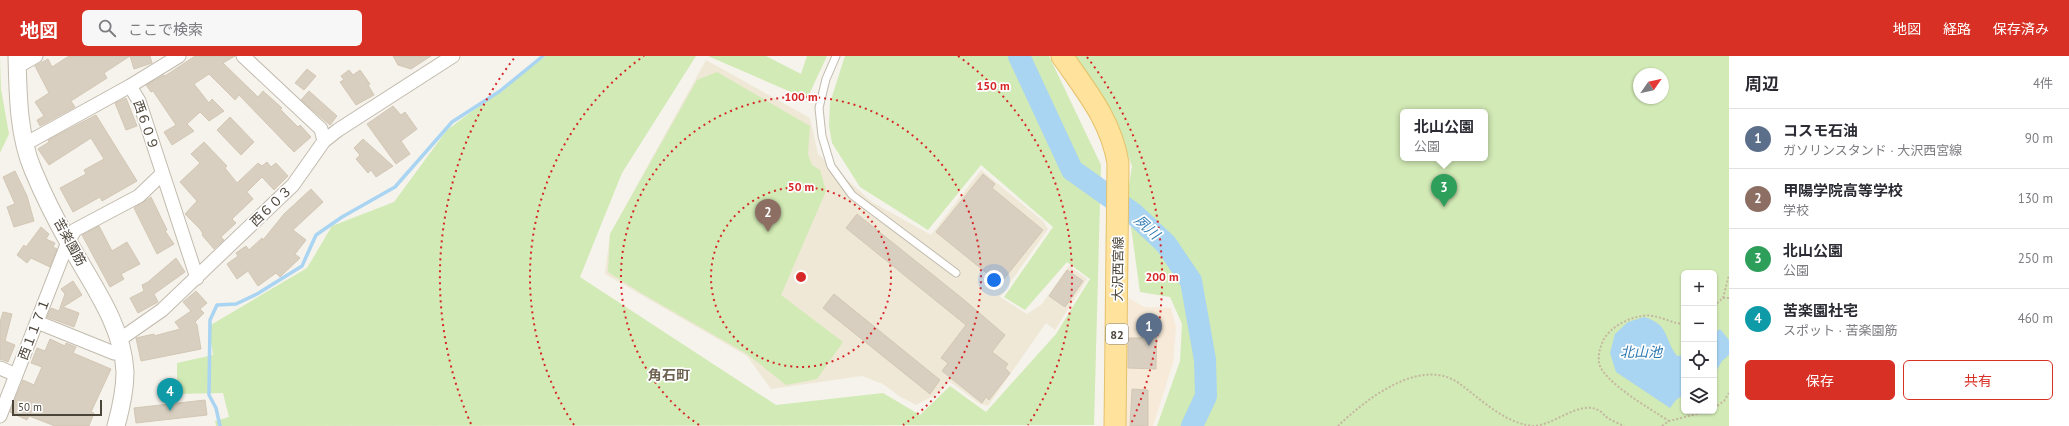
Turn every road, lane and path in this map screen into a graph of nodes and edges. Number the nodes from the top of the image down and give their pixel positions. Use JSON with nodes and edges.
{"nodes":[{"id":1,"x":36,"y":56,"type":"edge"},
{"id":2,"x":179,"y":56,"type":"edge"},
{"id":3,"x":243,"y":56,"type":"edge"},
{"id":4,"x":453,"y":56,"type":"edge"},
{"id":5,"x":836,"y":56,"type":"edge"},
{"id":6,"x":1062,"y":56,"type":"edge"},
{"id":7,"x":17,"y":62,"type":"edge"},
{"id":8,"x":130,"y":86,"type":"junction"},
{"id":9,"x":324,"y":141,"type":"junction"},
{"id":10,"x":25,"y":144,"type":"junction"},
{"id":11,"x":162,"y":174,"type":"junction"},
{"id":12,"x":68,"y":242,"type":"junction"},
{"id":13,"x":956,"y":273,"type":"dead end"},
{"id":14,"x":1729,"y":275,"type":"edge"},
{"id":15,"x":197,"y":278,"type":"junction"},
{"id":16,"x":1723,"y":298,"type":"junction"},
{"id":17,"x":1729,"y":298,"type":"edge"},
{"id":18,"x":1717,"y":303,"type":"edge"},
{"id":19,"x":37,"y":322,"type":"junction"},
{"id":20,"x":1681,"y":323,"type":"edge"},
{"id":21,"x":121,"y":346,"type":"junction"},
{"id":22,"x":0,"y":368,"type":"edge"},
{"id":23,"x":16,"y":375,"type":"junction"},
{"id":24,"x":1729,"y":393,"type":"edge"},
{"id":25,"x":1717,"y":406,"type":"edge"},
{"id":26,"x":1696,"y":414,"type":"edge"},
{"id":27,"x":0,"y":416,"type":"edge"},
{"id":28,"x":1669,"y":421,"type":"junction"},
{"id":29,"x":0,"y":424,"type":"edge"},
{"id":30,"x":6,"y":426,"type":"edge"},
{"id":31,"x":116,"y":426,"type":"edge"},
{"id":32,"x":1115,"y":426,"type":"edge"},
{"id":33,"x":1338,"y":426,"type":"edge"},
{"id":34,"x":1624,"y":426,"type":"edge"},
{"id":35,"x":1662,"y":426,"type":"edge"}],
"edges":[{"from":1,"to":7,"type":"street"},
{"from":2,"to":8,"type":"street"},
{"from":3,"to":9,"type":"street"},
{"from":4,"to":9,"type":"street","name":"西６０３"},
{"from":5,"to":13,"type":"lane"},
{"from":6,"to":32,"type":"main road","name":"大沢西宮線","number":"82"},
{"from":7,"to":10,"type":"street","name":"苦楽園筋"},
{"from":8,"to":10,"type":"street","name":"西６０９"},
{"from":8,"to":11,"type":"street","name":"西６０９"},
{"from":9,"to":15,"type":"street","name":"西６０３"},
{"from":10,"to":12,"type":"street","name":"苦楽園筋"},
{"from":11,"to":12,"type":"street","name":"西１１７１"},
{"from":11,"to":15,"type":"street","name":"西６０９"},
{"from":12,"to":19,"type":"street","name":"西１１７１"},
{"from":12,"to":21,"type":"street","name":"苦楽園筋"},
{"from":14,"to":16,"type":"path"},
{"from":15,"to":21,"type":"street","name":"西６０３"},
{"from":16,"to":17,"type":"path"},
{"from":16,"to":18,"type":"path"},
{"from":19,"to":21,"type":"street"},
{"from":19,"to":23,"type":"street","name":"西１１７１"},
{"from":20,"to":28,"type":"path"},
{"from":21,"to":31,"type":"street","name":"苦楽園筋"},
{"from":22,"to":23,"type":"street"},
{"from":23,"to":27,"type":"street","name":"西１１７１"},
{"from":24,"to":25,"type":"path"},
{"from":26,"to":28,"type":"path"},
{"from":28,"to":35,"type":"path"},
{"from":29,"to":30,"type":"street"},
{"from":33,"to":34,"type":"path"}]}
